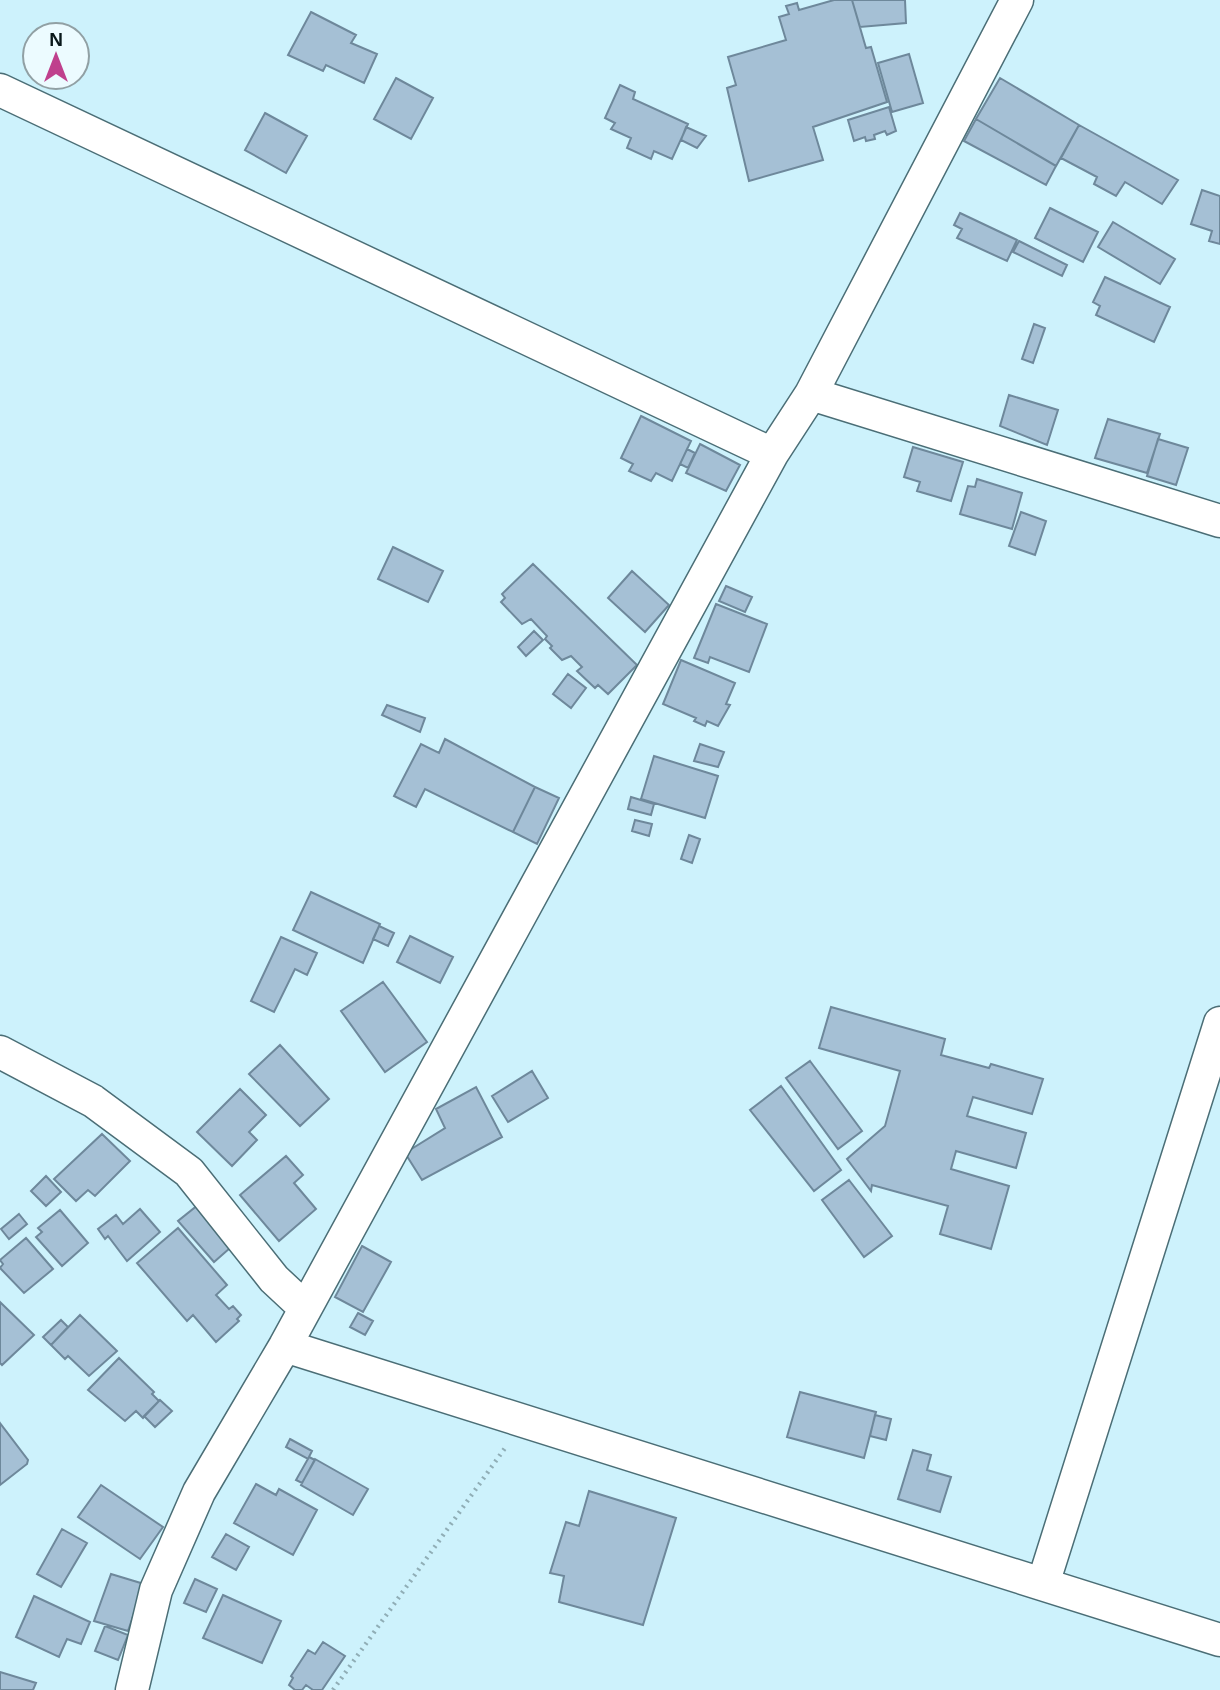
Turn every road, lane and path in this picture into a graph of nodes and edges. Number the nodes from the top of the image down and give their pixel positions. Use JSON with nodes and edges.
{"nodes":[{"id":1,"x":1017,"y":0,"type":"edge"},
{"id":2,"x":0,"y":90,"type":"edge"},
{"id":3,"x":811,"y":394,"type":"junction"},
{"id":4,"x":772,"y":454,"type":"junction"},
{"id":5,"x":1220,"y":521,"type":"edge"},
{"id":6,"x":1220,"y":1023,"type":"edge"},
{"id":7,"x":0,"y":1052,"type":"edge"},
{"id":8,"x":304,"y":1307,"type":"junction"},
{"id":9,"x":285,"y":1346,"type":"junction"},
{"id":10,"x":524,"y":1422,"type":"junction"},
{"id":11,"x":1044,"y":1584,"type":"junction"},
{"id":12,"x":1220,"y":1640,"type":"edge"},
{"id":13,"x":132,"y":1690,"type":"edge"},
{"id":14,"x":333,"y":1690,"type":"edge"}],
"edges":[{"from":1,"to":3,"type":"street"},
{"from":2,"to":4,"type":"street"},
{"from":3,"to":4,"type":"street"},
{"from":3,"to":5,"type":"street"},
{"from":4,"to":8,"type":"street"},
{"from":6,"to":11,"type":"street"},
{"from":7,"to":8,"type":"street"},
{"from":8,"to":9,"type":"street"},
{"from":9,"to":10,"type":"street"},
{"from":9,"to":13,"type":"street"},
{"from":10,"to":11,"type":"street"},
{"from":10,"to":14,"type":"path"},
{"from":11,"to":12,"type":"street"}]}
